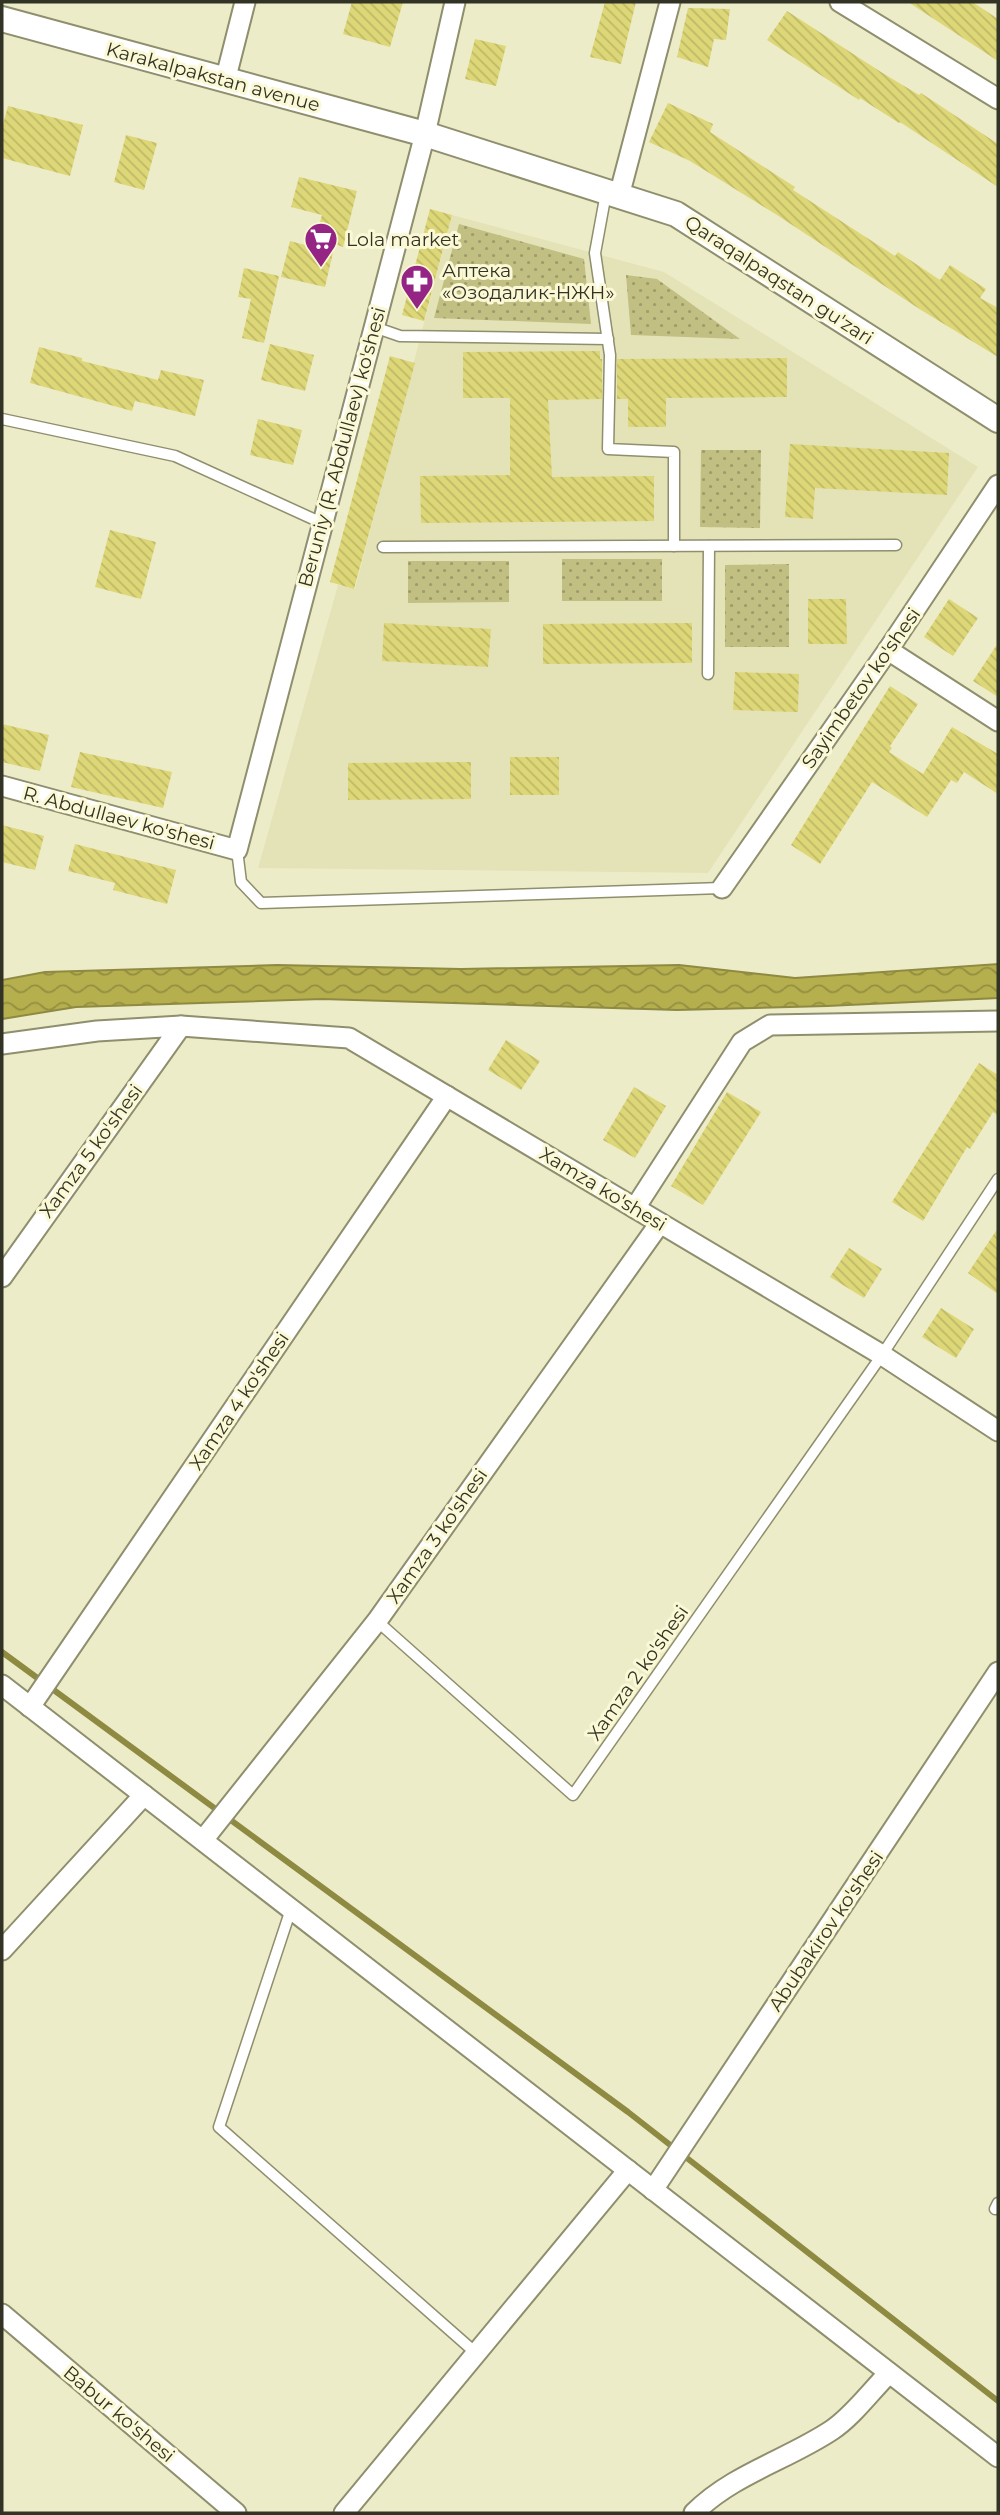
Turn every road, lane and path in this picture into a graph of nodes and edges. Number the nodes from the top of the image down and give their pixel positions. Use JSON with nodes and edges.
{"nodes":[{"id":1,"x":245,"y":2,"type":"edge"},
{"id":2,"x":455,"y":2,"type":"edge"},
{"id":3,"x":670,"y":2,"type":"edge"},
{"id":4,"x":840,"y":2,"type":"edge"},
{"id":5,"x":2,"y":19,"type":"edge"},
{"id":6,"x":225,"y":80,"type":"junction"},
{"id":7,"x":998,"y":99,"type":"edge"},
{"id":8,"x":425,"y":134,"type":"junction"},
{"id":9,"x":612,"y":195,"type":"junction"},
{"id":10,"x":374,"y":327,"type":"junction"},
{"id":11,"x":608,"y":339,"type":"junction"},
{"id":12,"x":2,"y":419,"type":"edge"},
{"id":13,"x":998,"y":420,"type":"edge"},
{"id":14,"x":998,"y":485,"type":"edge"},
{"id":15,"x":322,"y":523,"type":"junction"},
{"id":16,"x":896,"y":545,"type":"dead end"},
{"id":17,"x":674,"y":546,"type":"junction"},
{"id":18,"x":709,"y":546,"type":"junction"},
{"id":19,"x":383,"y":547,"type":"dead end"},
{"id":20,"x":888,"y":650,"type":"junction"},
{"id":21,"x":708,"y":674,"type":"dead end"},
{"id":22,"x":998,"y":721,"type":"edge"},
{"id":23,"x":2,"y":786,"type":"edge"},
{"id":24,"x":237,"y":850,"type":"junction"},
{"id":25,"x":722,"y":888,"type":"joint"},
{"id":26,"x":998,"y":1021,"type":"edge"},
{"id":27,"x":181,"y":1026,"type":"junction"},
{"id":28,"x":2,"y":1044,"type":"edge"},
{"id":29,"x":447,"y":1096,"type":"junction"},
{"id":30,"x":998,"y":1179,"type":"edge"},
{"id":31,"x":635,"y":1208,"type":"junction"},
{"id":32,"x":660,"y":1223,"type":"junction"},
{"id":33,"x":2,"y":1277,"type":"edge"},
{"id":34,"x":882,"y":1355,"type":"junction"},
{"id":35,"x":998,"y":1431,"type":"edge"},
{"id":36,"x":377,"y":1621,"type":"junction"},
{"id":37,"x":998,"y":1672,"type":"edge"},
{"id":38,"x":2,"y":1685,"type":"edge"},
{"id":39,"x":30,"y":1707,"type":"junction"},
{"id":40,"x":144,"y":1795,"type":"junction"},
{"id":41,"x":203,"y":1840,"type":"junction"},
{"id":42,"x":291,"y":1909,"type":"junction"},
{"id":43,"x":2,"y":1950,"type":"edge"},
{"id":44,"x":628,"y":2170,"type":"junction"},
{"id":45,"x":653,"y":2190,"type":"junction"},
{"id":46,"x":2,"y":2314,"type":"edge"},
{"id":47,"x":477,"y":2354,"type":"junction"},
{"id":48,"x":889,"y":2373,"type":"junction"},
{"id":49,"x":998,"y":2457,"type":"edge"},
{"id":50,"x":236,"y":2513,"type":"edge"},
{"id":51,"x":344,"y":2513,"type":"edge"},
{"id":52,"x":694,"y":2513,"type":"edge"}],
"edges":[{"from":1,"to":6,"type":"street"},
{"from":2,"to":8,"type":"street","name":"Beruniy (R. Abdullaev) ko'shesi"},
{"from":3,"to":9,"type":"street"},
{"from":4,"to":7,"type":"street"},
{"from":5,"to":6,"type":"street","name":"Karakalpakstan avenue"},
{"from":6,"to":8,"type":"street","name":"Karakalpakstan avenue"},
{"from":8,"to":9,"type":"street","name":"Qaraqalpaqstan gu'zari"},
{"from":8,"to":10,"type":"street","name":"Beruniy (R. Abdullaev) ko'shesi"},
{"from":9,"to":11,"type":"lane"},
{"from":9,"to":13,"type":"street","name":"Qaraqalpaqstan gu'zari"},
{"from":10,"to":11,"type":"lane"},
{"from":10,"to":15,"type":"street","name":"Beruniy (R. Abdullaev) ko'shesi"},
{"from":11,"to":17,"type":"lane"},
{"from":12,"to":15,"type":"lane"},
{"from":14,"to":20,"type":"street","name":"Sayimbetov ko'shesi"},
{"from":15,"to":24,"type":"street","name":"Beruniy (R. Abdullaev) ko'shesi"},
{"from":16,"to":18,"type":"lane"},
{"from":17,"to":18,"type":"lane"},
{"from":17,"to":19,"type":"lane"},
{"from":18,"to":21,"type":"lane"},
{"from":20,"to":22,"type":"street"},
{"from":20,"to":25,"type":"street","name":"Sayimbetov ko'shesi"},
{"from":23,"to":24,"type":"street","name":"R. Abdullaev ko'shesi"},
{"from":24,"to":25,"type":"lane"},
{"from":26,"to":31,"type":"street"},
{"from":27,"to":28,"type":"street","name":"Xamza ko'shesi"},
{"from":27,"to":29,"type":"street","name":"Xamza ko'shesi"},
{"from":27,"to":33,"type":"street","name":"Xamza 5 ko'shesi"},
{"from":29,"to":31,"type":"street","name":"Xamza ko'shesi"},
{"from":29,"to":39,"type":"street","name":"Xamza 4 ko'shesi"},
{"from":30,"to":34,"type":"lane"},
{"from":31,"to":32,"type":"street","name":"Xamza ko'shesi"},
{"from":32,"to":34,"type":"street","name":"Xamza ko'shesi"},
{"from":32,"to":36,"type":"street","name":"Xamza 3 ko'shesi"},
{"from":34,"to":35,"type":"street","name":"Xamza ko'shesi"},
{"from":34,"to":36,"type":"lane","name":"Xamza 2 ko'shesi"},
{"from":36,"to":41,"type":"street","name":"Xamza 3 ko'shesi"},
{"from":37,"to":45,"type":"street","name":"Abubakirov ko'shesi"},
{"from":38,"to":39,"type":"street"},
{"from":39,"to":40,"type":"street"},
{"from":40,"to":41,"type":"street"},
{"from":40,"to":43,"type":"street"},
{"from":41,"to":42,"type":"street"},
{"from":42,"to":44,"type":"street"},
{"from":42,"to":47,"type":"lane"},
{"from":44,"to":45,"type":"street"},
{"from":44,"to":47,"type":"street"},
{"from":45,"to":48,"type":"street"},
{"from":46,"to":50,"type":"street","name":"Babur ko'shesi"},
{"from":47,"to":51,"type":"street"},
{"from":48,"to":49,"type":"street"},
{"from":48,"to":52,"type":"street"}]}
